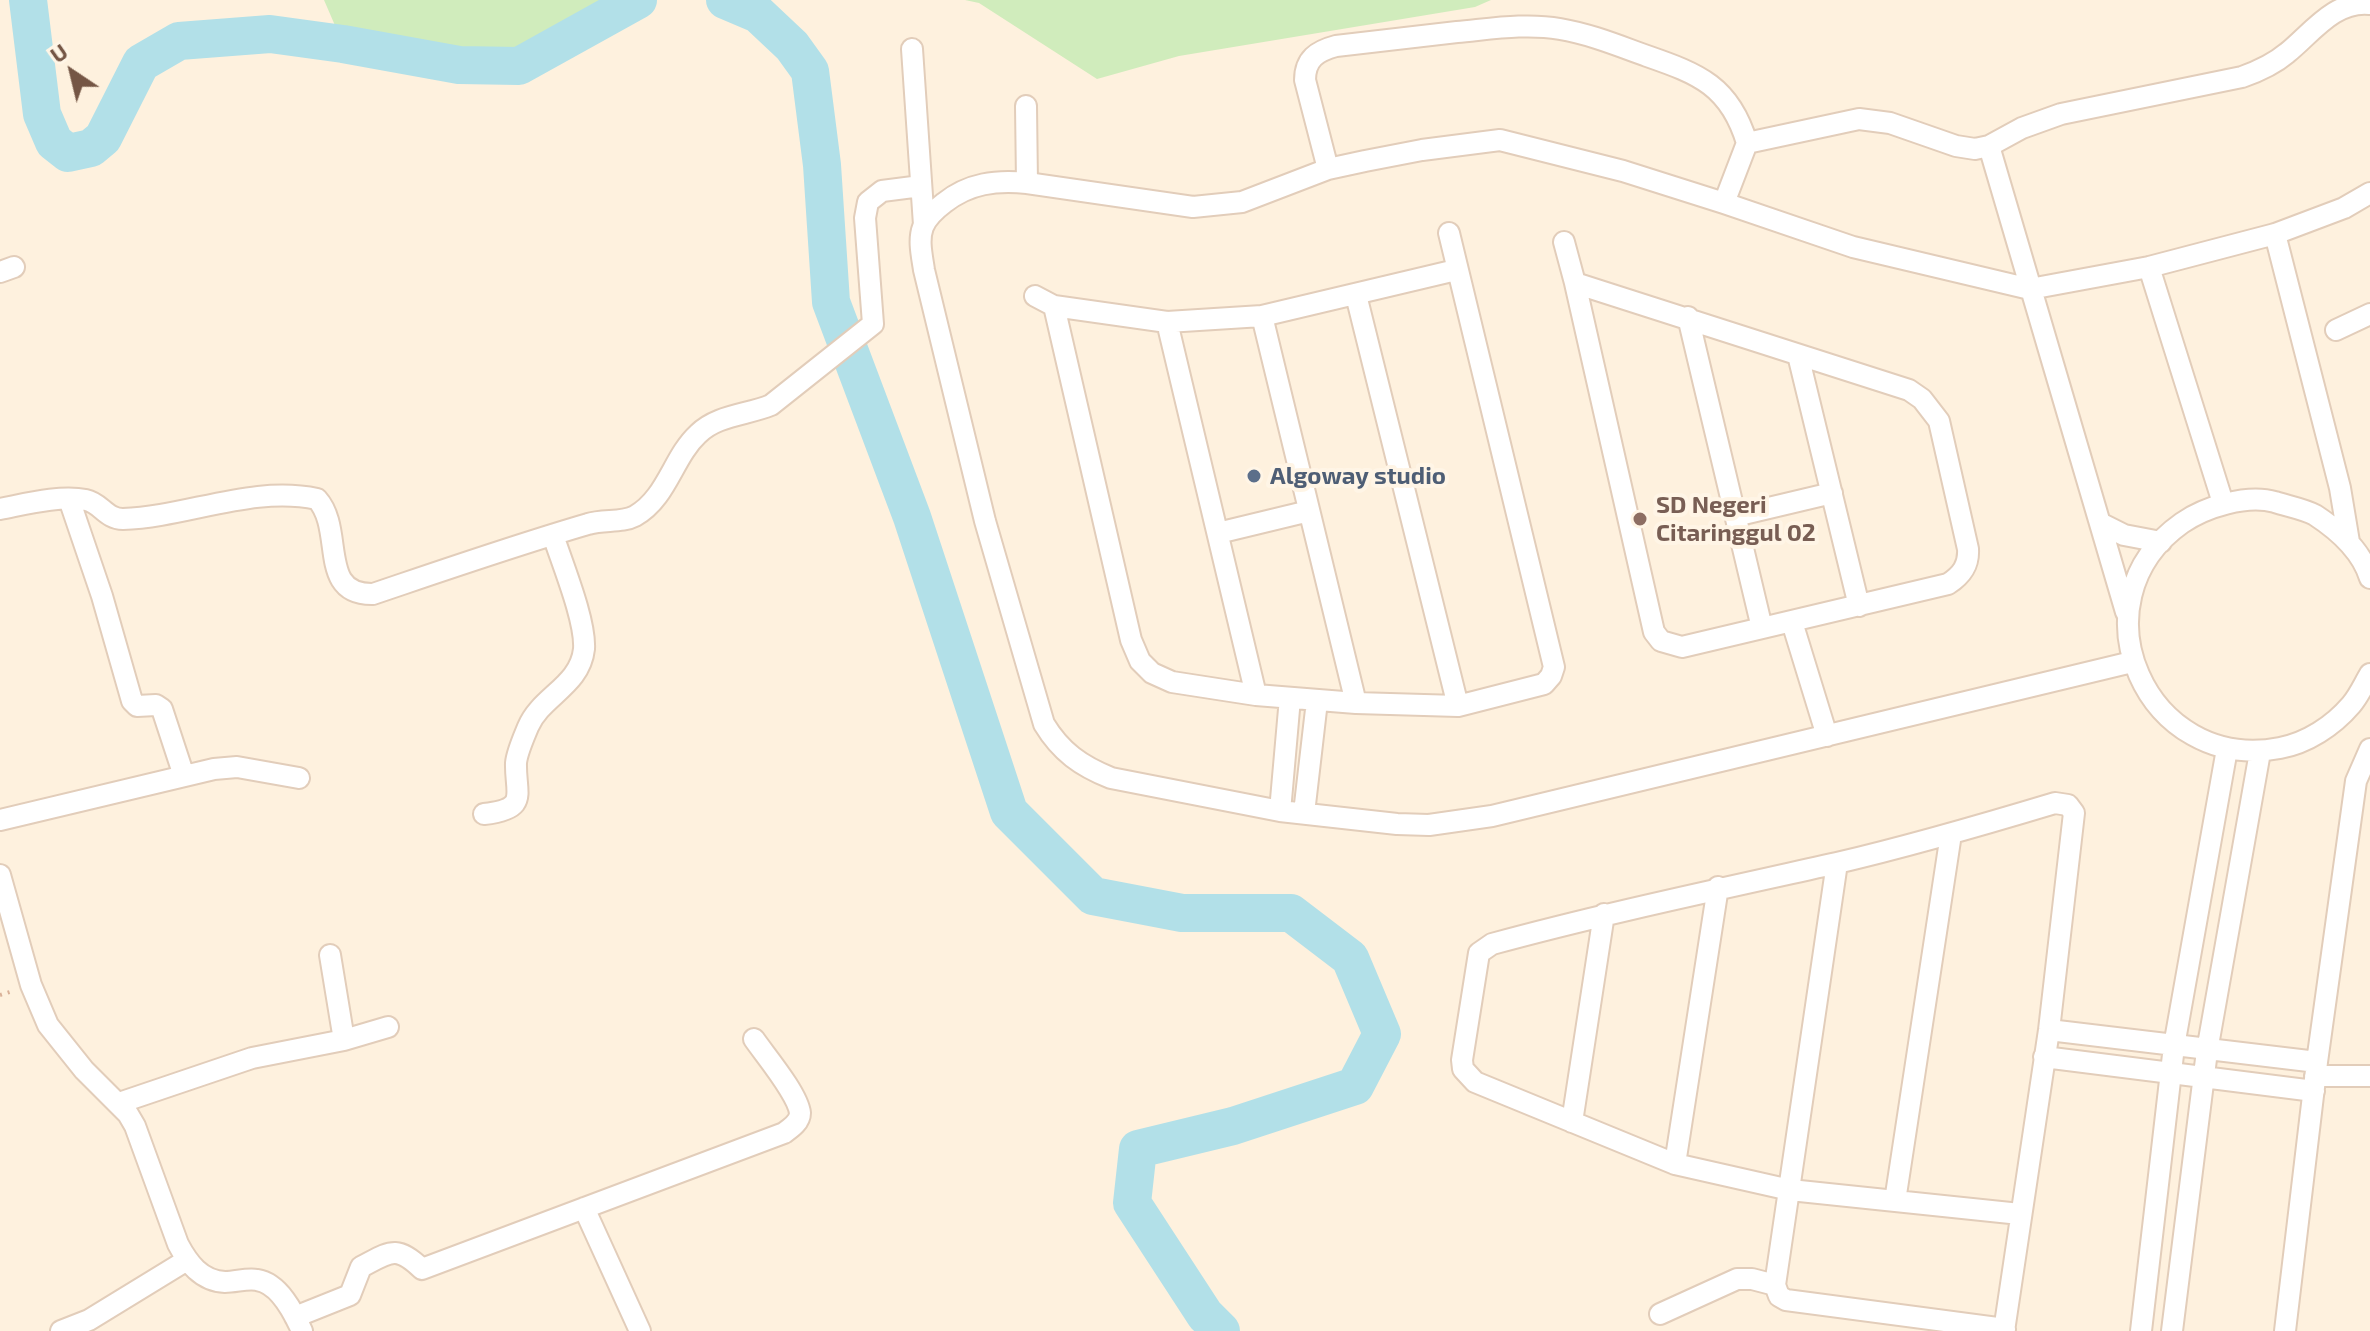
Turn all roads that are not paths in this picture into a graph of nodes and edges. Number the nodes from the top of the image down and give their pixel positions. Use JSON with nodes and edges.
{"nodes":[{"id":1,"x":2370,"y":4,"type":"edge"},
{"id":2,"x":912,"y":49,"type":"dead end"},
{"id":3,"x":1026,"y":106,"type":"dead end"},
{"id":4,"x":1747,"y":143,"type":"junction"},
{"id":5,"x":1989,"y":146,"type":"junction"},
{"id":6,"x":1328,"y":169,"type":"junction"},
{"id":7,"x":1027,"y":183,"type":"junction"},
{"id":8,"x":921,"y":186,"type":"junction"},
{"id":9,"x":2370,"y":193,"type":"edge"},
{"id":10,"x":1724,"y":203,"type":"junction"},
{"id":11,"x":924,"y":225,"type":"junction"},
{"id":12,"x":1449,"y":233,"type":"dead end"},
{"id":13,"x":2275,"y":234,"type":"junction"},
{"id":14,"x":1564,"y":242,"type":"dead end"},
{"id":15,"x":2149,"y":267,"type":"junction"},
{"id":16,"x":1456,"y":270,"type":"junction"},
{"id":17,"x":1575,"y":283,"type":"junction"},
{"id":18,"x":2030,"y":289,"type":"junction"},
{"id":19,"x":1356,"y":295,"type":"junction"},
{"id":20,"x":1035,"y":296,"type":"dead end"},
{"id":21,"x":1054,"y":306,"type":"junction"},
{"id":22,"x":2370,"y":314,"type":"edge"},
{"id":23,"x":1262,"y":316,"type":"junction"},
{"id":24,"x":1688,"y":317,"type":"junction"},
{"id":25,"x":1167,"y":322,"type":"junction"},
{"id":26,"x":2336,"y":330,"type":"dead end"},
{"id":27,"x":1798,"y":355,"type":"junction"},
{"id":28,"x":1832,"y":493,"type":"junction"},
{"id":29,"x":69,"y":499,"type":"junction"},
{"id":30,"x":2223,"y":503,"type":"junction"},
{"id":31,"x":0,"y":509,"type":"edge"},
{"id":32,"x":1309,"y":511,"type":"junction"},
{"id":33,"x":1735,"y":516,"type":"junction"},
{"id":34,"x":2100,"y":523,"type":"junction"},
{"id":35,"x":1218,"y":533,"type":"junction"},
{"id":36,"x":553,"y":535,"type":"junction"},
{"id":37,"x":2161,"y":542,"type":"junction"},
{"id":38,"x":2349,"y":542,"type":"junction"},
{"id":39,"x":2370,"y":578,"type":"edge"},
{"id":40,"x":1859,"y":606,"type":"junction"},
{"id":41,"x":2127,"y":616,"type":"junction"},
{"id":42,"x":1792,"y":622,"type":"junction"},
{"id":43,"x":1762,"y":628,"type":"junction"},
{"id":44,"x":2132,"y":662,"type":"junction"},
{"id":45,"x":2370,"y":674,"type":"edge"},
{"id":46,"x":1256,"y":695,"type":"junction"},
{"id":47,"x":1290,"y":698,"type":"junction"},
{"id":48,"x":1317,"y":701,"type":"junction"},
{"id":49,"x":1356,"y":703,"type":"junction"},
{"id":50,"x":1458,"y":706,"type":"junction"},
{"id":51,"x":1827,"y":736,"type":"junction"},
{"id":52,"x":2227,"y":749,"type":"junction"},
{"id":53,"x":2370,"y":749,"type":"edge"},
{"id":54,"x":2260,"y":752,"type":"junction"},
{"id":55,"x":184,"y":776,"type":"junction"},
{"id":56,"x":299,"y":778,"type":"dead end"},
{"id":57,"x":1280,"y":811,"type":"junction"},
{"id":58,"x":1304,"y":813,"type":"junction"},
{"id":59,"x":484,"y":814,"type":"dead end"},
{"id":60,"x":0,"y":820,"type":"edge"},
{"id":61,"x":1951,"y":834,"type":"junction"},
{"id":62,"x":1837,"y":863,"type":"junction"},
{"id":63,"x":0,"y":875,"type":"edge"},
{"id":64,"x":1718,"y":887,"type":"junction"},
{"id":65,"x":1604,"y":914,"type":"junction"},
{"id":66,"x":330,"y":955,"type":"dead end"},
{"id":67,"x":388,"y":1027,"type":"dead end"},
{"id":68,"x":2049,"y":1030,"type":"junction"},
{"id":69,"x":754,"y":1039,"type":"dead end"},
{"id":70,"x":344,"y":1040,"type":"junction"},
{"id":71,"x":2174,"y":1046,"type":"junction"},
{"id":72,"x":2207,"y":1051,"type":"junction"},
{"id":73,"x":2044,"y":1057,"type":"junction"},
{"id":74,"x":2170,"y":1074,"type":"junction"},
{"id":75,"x":2203,"y":1076,"type":"junction"},
{"id":76,"x":2315,"y":1076,"type":"junction"},
{"id":77,"x":2370,"y":1076,"type":"edge"},
{"id":78,"x":119,"y":1103,"type":"junction"},
{"id":79,"x":1572,"y":1122,"type":"junction"},
{"id":80,"x":1675,"y":1164,"type":"junction"},
{"id":81,"x":1790,"y":1190,"type":"junction"},
{"id":82,"x":1895,"y":1201,"type":"junction"},
{"id":83,"x":584,"y":1208,"type":"junction"},
{"id":84,"x":2020,"y":1214,"type":"junction"},
{"id":85,"x":187,"y":1260,"type":"junction"},
{"id":86,"x":1775,"y":1285,"type":"junction"},
{"id":87,"x":1660,"y":1314,"type":"dead end"},
{"id":88,"x":1896,"y":1322,"type":"edge"},
{"id":89,"x":298,"y":1324,"type":"edge"},
{"id":90,"x":2004,"y":1330,"type":"edge"},
{"id":91,"x":61,"y":1331,"type":"edge"},
{"id":92,"x":640,"y":1331,"type":"edge"},
{"id":93,"x":2141,"y":1331,"type":"edge"},
{"id":94,"x":2172,"y":1331,"type":"edge"},
{"id":95,"x":2285,"y":1331,"type":"edge"}],
"edges":[{"from":1,"to":5,"type":"street"},
{"from":2,"to":8,"type":"street"},
{"from":3,"to":7,"type":"street"},
{"from":4,"to":5,"type":"street"},
{"from":4,"to":6,"type":"street"},
{"from":4,"to":10,"type":"street"},
{"from":5,"to":18,"type":"street"},
{"from":6,"to":7,"type":"street"},
{"from":6,"to":10,"type":"street"},
{"from":7,"to":11,"type":"street"},
{"from":8,"to":11,"type":"street"},
{"from":8,"to":36,"type":"street"},
{"from":9,"to":13,"type":"street"},
{"from":10,"to":18,"type":"street"},
{"from":11,"to":57,"type":"street"},
{"from":12,"to":16,"type":"street"},
{"from":13,"to":15,"type":"street"},
{"from":13,"to":38,"type":"street"},
{"from":14,"to":17,"type":"street"},
{"from":15,"to":18,"type":"street"},
{"from":15,"to":30,"type":"street"},
{"from":16,"to":19,"type":"street"},
{"from":16,"to":50,"type":"street"},
{"from":17,"to":24,"type":"street"},
{"from":17,"to":43,"type":"street"},
{"from":18,"to":34,"type":"street"},
{"from":19,"to":23,"type":"street"},
{"from":19,"to":50,"type":"street"},
{"from":20,"to":21,"type":"street"},
{"from":21,"to":25,"type":"street"},
{"from":21,"to":46,"type":"street"},
{"from":22,"to":26,"type":"street"},
{"from":23,"to":25,"type":"street"},
{"from":23,"to":32,"type":"street"},
{"from":24,"to":27,"type":"street"},
{"from":24,"to":33,"type":"street"},
{"from":25,"to":35,"type":"street"},
{"from":27,"to":28,"type":"street"},
{"from":27,"to":40,"type":"street"},
{"from":28,"to":33,"type":"street"},
{"from":28,"to":40,"type":"street"},
{"from":29,"to":31,"type":"street"},
{"from":29,"to":36,"type":"street"},
{"from":29,"to":55,"type":"street"},
{"from":30,"to":37,"type":"street"},
{"from":30,"to":38,"type":"street"},
{"from":32,"to":35,"type":"street"},
{"from":32,"to":49,"type":"street"},
{"from":33,"to":43,"type":"street"},
{"from":34,"to":37,"type":"street"},
{"from":34,"to":41,"type":"street"},
{"from":35,"to":46,"type":"street"},
{"from":36,"to":59,"type":"street"},
{"from":37,"to":41,"type":"street"},
{"from":38,"to":39,"type":"street"},
{"from":40,"to":42,"type":"street"},
{"from":41,"to":44,"type":"street"},
{"from":42,"to":43,"type":"street"},
{"from":42,"to":51,"type":"street"},
{"from":44,"to":51,"type":"street"},
{"from":44,"to":52,"type":"street"},
{"from":45,"to":54,"type":"street"},
{"from":46,"to":47,"type":"street"},
{"from":47,"to":48,"type":"street"},
{"from":47,"to":57,"type":"street"},
{"from":48,"to":49,"type":"street"},
{"from":48,"to":58,"type":"street"},
{"from":49,"to":50,"type":"street"},
{"from":51,"to":58,"type":"street"},
{"from":52,"to":54,"type":"street"},
{"from":52,"to":71,"type":"street"},
{"from":53,"to":76,"type":"street"},
{"from":54,"to":72,"type":"street"},
{"from":55,"to":56,"type":"street"},
{"from":55,"to":60,"type":"street"},
{"from":57,"to":58,"type":"street"},
{"from":61,"to":62,"type":"street"},
{"from":61,"to":68,"type":"street"},
{"from":61,"to":82,"type":"street"},
{"from":62,"to":64,"type":"street"},
{"from":62,"to":81,"type":"street"},
{"from":63,"to":78,"type":"street"},
{"from":64,"to":65,"type":"street"},
{"from":64,"to":80,"type":"street"},
{"from":65,"to":79,"type":"street"},
{"from":65,"to":79,"type":"street"},
{"from":66,"to":70,"type":"street"},
{"from":67,"to":70,"type":"street"},
{"from":68,"to":71,"type":"street"},
{"from":68,"to":73,"type":"street"},
{"from":69,"to":83,"type":"street"},
{"from":70,"to":78,"type":"street"},
{"from":71,"to":72,"type":"street"},
{"from":71,"to":74,"type":"street"},
{"from":72,"to":75,"type":"street"},
{"from":72,"to":76,"type":"street"},
{"from":73,"to":74,"type":"street"},
{"from":73,"to":84,"type":"street"},
{"from":74,"to":75,"type":"street"},
{"from":74,"to":93,"type":"street"},
{"from":75,"to":76,"type":"street"},
{"from":75,"to":94,"type":"street"},
{"from":76,"to":77,"type":"street"},
{"from":76,"to":95,"type":"street"},
{"from":78,"to":85,"type":"street"},
{"from":79,"to":80,"type":"street"},
{"from":80,"to":81,"type":"street"},
{"from":81,"to":82,"type":"street"},
{"from":81,"to":86,"type":"street"},
{"from":82,"to":84,"type":"street"},
{"from":83,"to":89,"type":"street"},
{"from":83,"to":92,"type":"street"},
{"from":84,"to":90,"type":"street"},
{"from":85,"to":89,"type":"street"},
{"from":85,"to":91,"type":"street"},
{"from":86,"to":87,"type":"street"},
{"from":86,"to":88,"type":"street"},
{"from":88,"to":90,"type":"street"}]}
